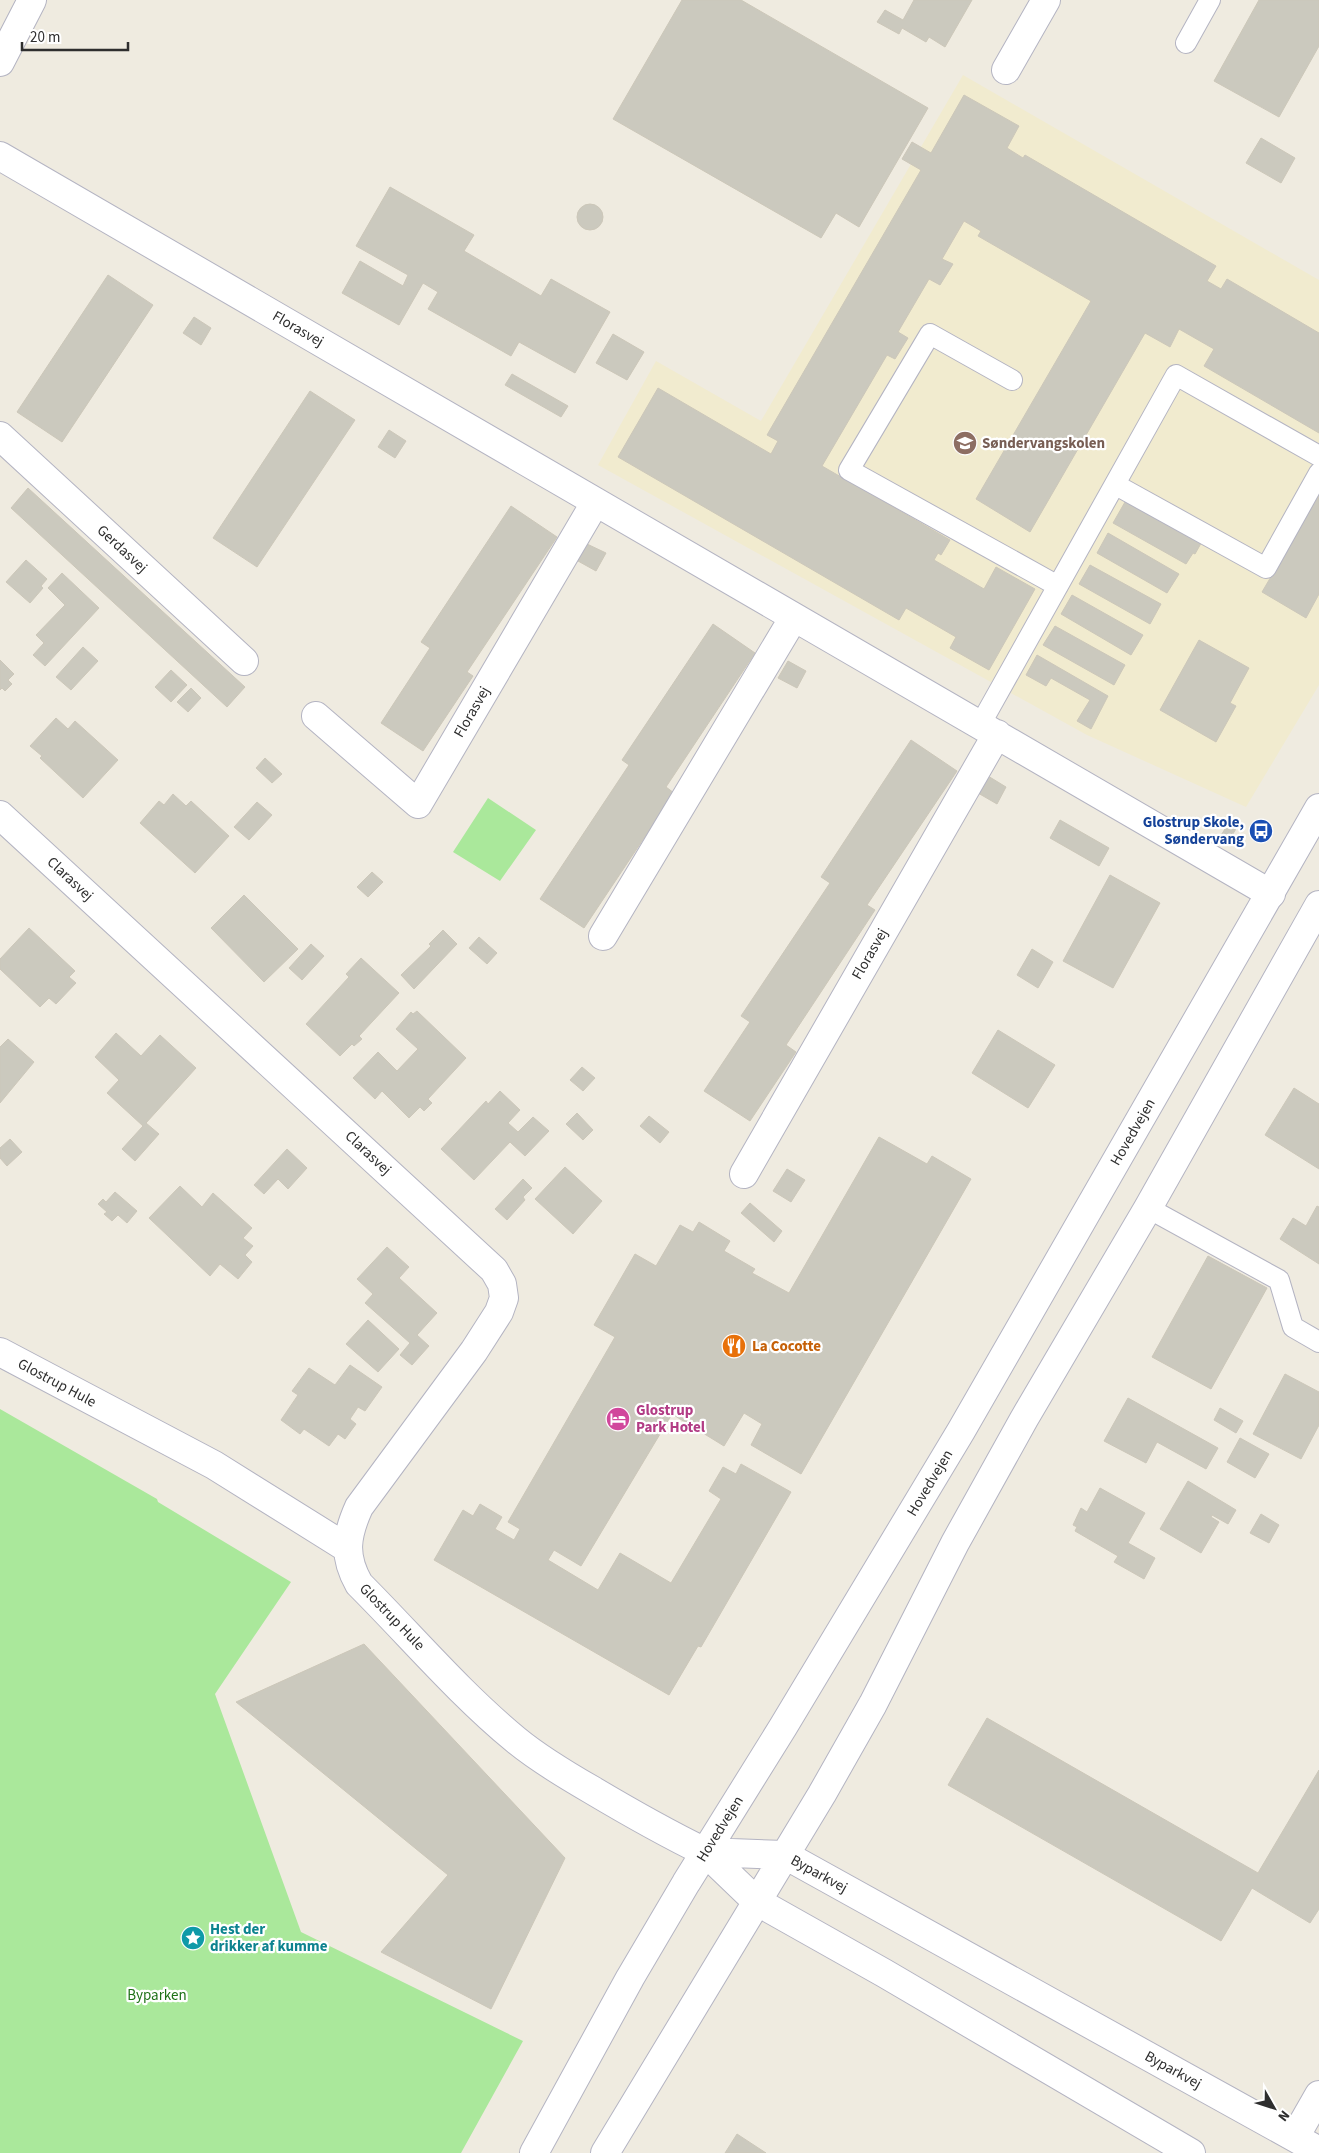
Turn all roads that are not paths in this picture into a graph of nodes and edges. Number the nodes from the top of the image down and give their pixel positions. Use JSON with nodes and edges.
{"nodes":[{"id":1,"x":32,"y":0,"type":"edge"},
{"id":2,"x":1046,"y":0,"type":"edge"},
{"id":3,"x":1210,"y":0,"type":"edge"},
{"id":4,"x":1186,"y":43,"type":"dead end"},
{"id":5,"x":0,"y":62,"type":"edge"},
{"id":6,"x":1006,"y":70,"type":"dead end"},
{"id":7,"x":0,"y":156,"type":"edge"},
{"id":8,"x":1012,"y":380,"type":"dead end"},
{"id":9,"x":0,"y":436,"type":"edge"},
{"id":10,"x":1319,"y":456,"type":"edge"},
{"id":11,"x":1319,"y":473,"type":"edge"},
{"id":12,"x":1116,"y":485,"type":"junction"},
{"id":13,"x":595,"y":503,"type":"junction"},
{"id":14,"x":1058,"y":586,"type":"junction"},
{"id":15,"x":794,"y":617,"type":"junction"},
{"id":16,"x":244,"y":661,"type":"dead end"},
{"id":17,"x":316,"y":716,"type":"dead end"},
{"id":18,"x":988,"y":729,"type":"junction"},
{"id":19,"x":1319,"y":808,"type":"edge"},
{"id":20,"x":0,"y":815,"type":"edge"},
{"id":21,"x":1271,"y":894,"type":"junction"},
{"id":22,"x":1319,"y":905,"type":"edge"},
{"id":23,"x":603,"y":936,"type":"dead end"},
{"id":24,"x":744,"y":1174,"type":"dead end"},
{"id":25,"x":1148,"y":1208,"type":"junction"},
{"id":26,"x":1319,"y":1342,"type":"edge"},
{"id":27,"x":0,"y":1352,"type":"edge"},
{"id":28,"x":347,"y":1548,"type":"junction"},
{"id":29,"x":705,"y":1852,"type":"junction"},
{"id":30,"x":785,"y":1855,"type":"junction"},
{"id":31,"x":756,"y":1901,"type":"junction"},
{"id":32,"x":1319,"y":2095,"type":"edge"},
{"id":33,"x":1295,"y":2136,"type":"junction"},
{"id":34,"x":1319,"y":2152,"type":"edge"},
{"id":35,"x":534,"y":2153,"type":"edge"},
{"id":36,"x":605,"y":2153,"type":"edge"},
{"id":37,"x":1191,"y":2153,"type":"edge"}],
"edges":[{"from":1,"to":5,"type":"street"},
{"from":2,"to":6,"type":"street"},
{"from":3,"to":4,"type":"lane"},
{"from":7,"to":13,"type":"street","name":"Florasvej"},
{"from":8,"to":14,"type":"lane"},
{"from":9,"to":16,"type":"street","name":"Gerdasvej"},
{"from":10,"to":12,"type":"lane"},
{"from":11,"to":12,"type":"lane"},
{"from":12,"to":14,"type":"lane"},
{"from":13,"to":15,"type":"street","name":"Florasvej"},
{"from":13,"to":17,"type":"street","name":"Florasvej"},
{"from":14,"to":18,"type":"lane"},
{"from":15,"to":18,"type":"street","name":"Florasvej"},
{"from":15,"to":23,"type":"street"},
{"from":18,"to":21,"type":"street","name":"Florasvej"},
{"from":18,"to":24,"type":"street","name":"Florasvej"},
{"from":19,"to":21,"type":"street","name":"Hovedvejen"},
{"from":20,"to":28,"type":"street","name":"Clarasvej"},
{"from":21,"to":29,"type":"street","name":"Hovedvejen"},
{"from":22,"to":25,"type":"street"},
{"from":25,"to":26,"type":"lane"},
{"from":25,"to":30,"type":"street"},
{"from":27,"to":28,"type":"street","name":"Glostrup Hule"},
{"from":28,"to":29,"type":"street","name":"Glostrup Hule"},
{"from":29,"to":30,"type":"street","name":"Byparkvej"},
{"from":29,"to":31,"type":"street"},
{"from":29,"to":35,"type":"street","name":"Hovedvejen"},
{"from":30,"to":31,"type":"street"},
{"from":30,"to":33,"type":"street","name":"Byparkvej"},
{"from":31,"to":36,"type":"street"},
{"from":31,"to":37,"type":"street"},
{"from":32,"to":33,"type":"street"},
{"from":33,"to":34,"type":"street","name":"Byparkvej"}]}
